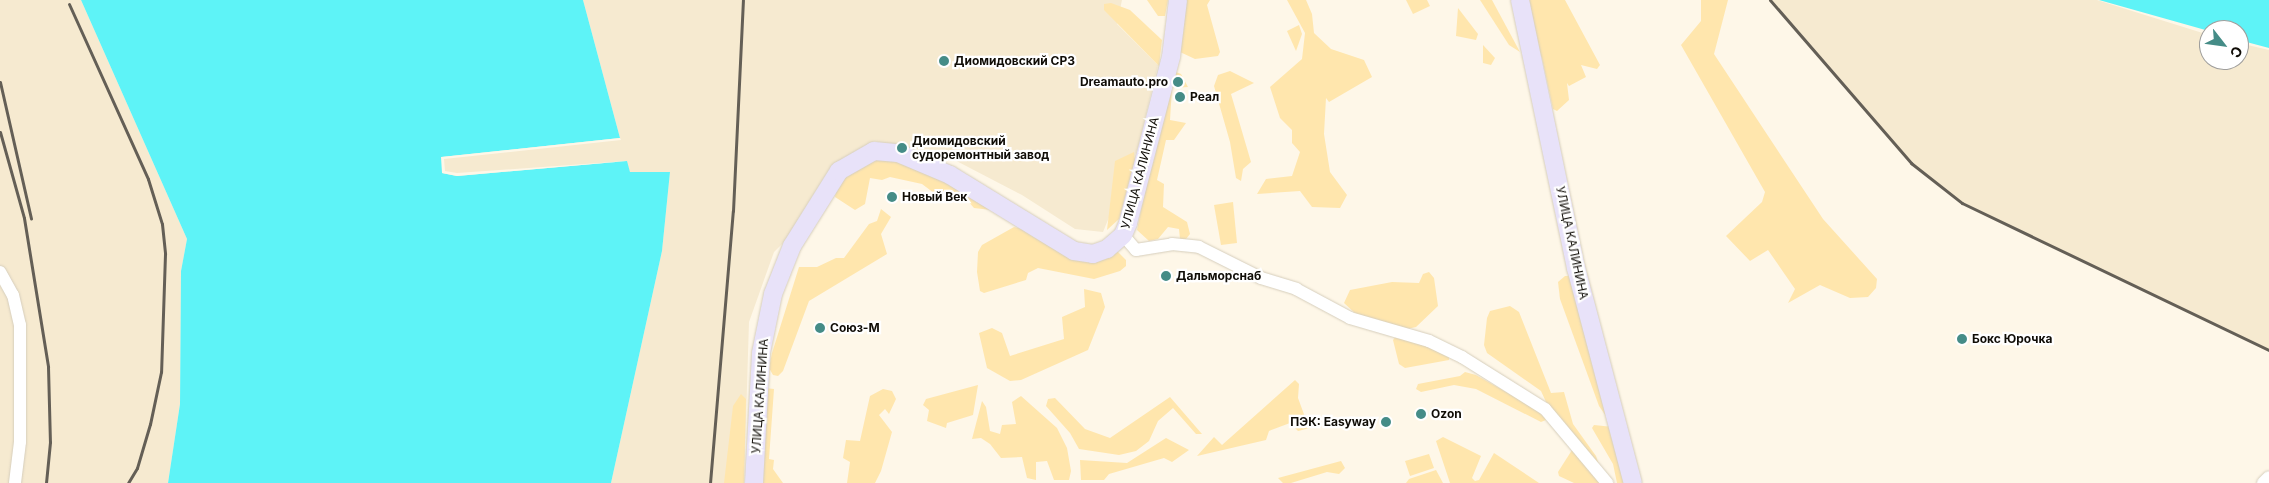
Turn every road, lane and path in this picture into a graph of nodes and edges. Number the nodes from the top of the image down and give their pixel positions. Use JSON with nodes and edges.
{"nodes":[{"id":1,"x":1178,"y":0,"type":"edge"},
{"id":2,"x":1520,"y":0,"type":"edge"},
{"id":3,"x":1123,"y":235,"type":"junction"},
{"id":4,"x":0,"y":272,"type":"edge"},
{"id":5,"x":2269,"y":476,"type":"edge"},
{"id":6,"x":15,"y":483,"type":"edge"},
{"id":7,"x":754,"y":483,"type":"edge"},
{"id":8,"x":1607,"y":483,"type":"edge"},
{"id":9,"x":1633,"y":483,"type":"edge"},
{"id":10,"x":2263,"y":483,"type":"edge"}],
"edges":[{"from":1,"to":3,"type":"main road","name":"УЛИЦА КАЛИНИНА"},
{"from":2,"to":9,"type":"main road","name":"УЛИЦА КАЛИНИНА"},
{"from":3,"to":7,"type":"main road","name":"УЛИЦА КАЛИНИНА"},
{"from":3,"to":8,"type":"street"},
{"from":4,"to":6,"type":"street"},
{"from":5,"to":10,"type":"street"}]}
